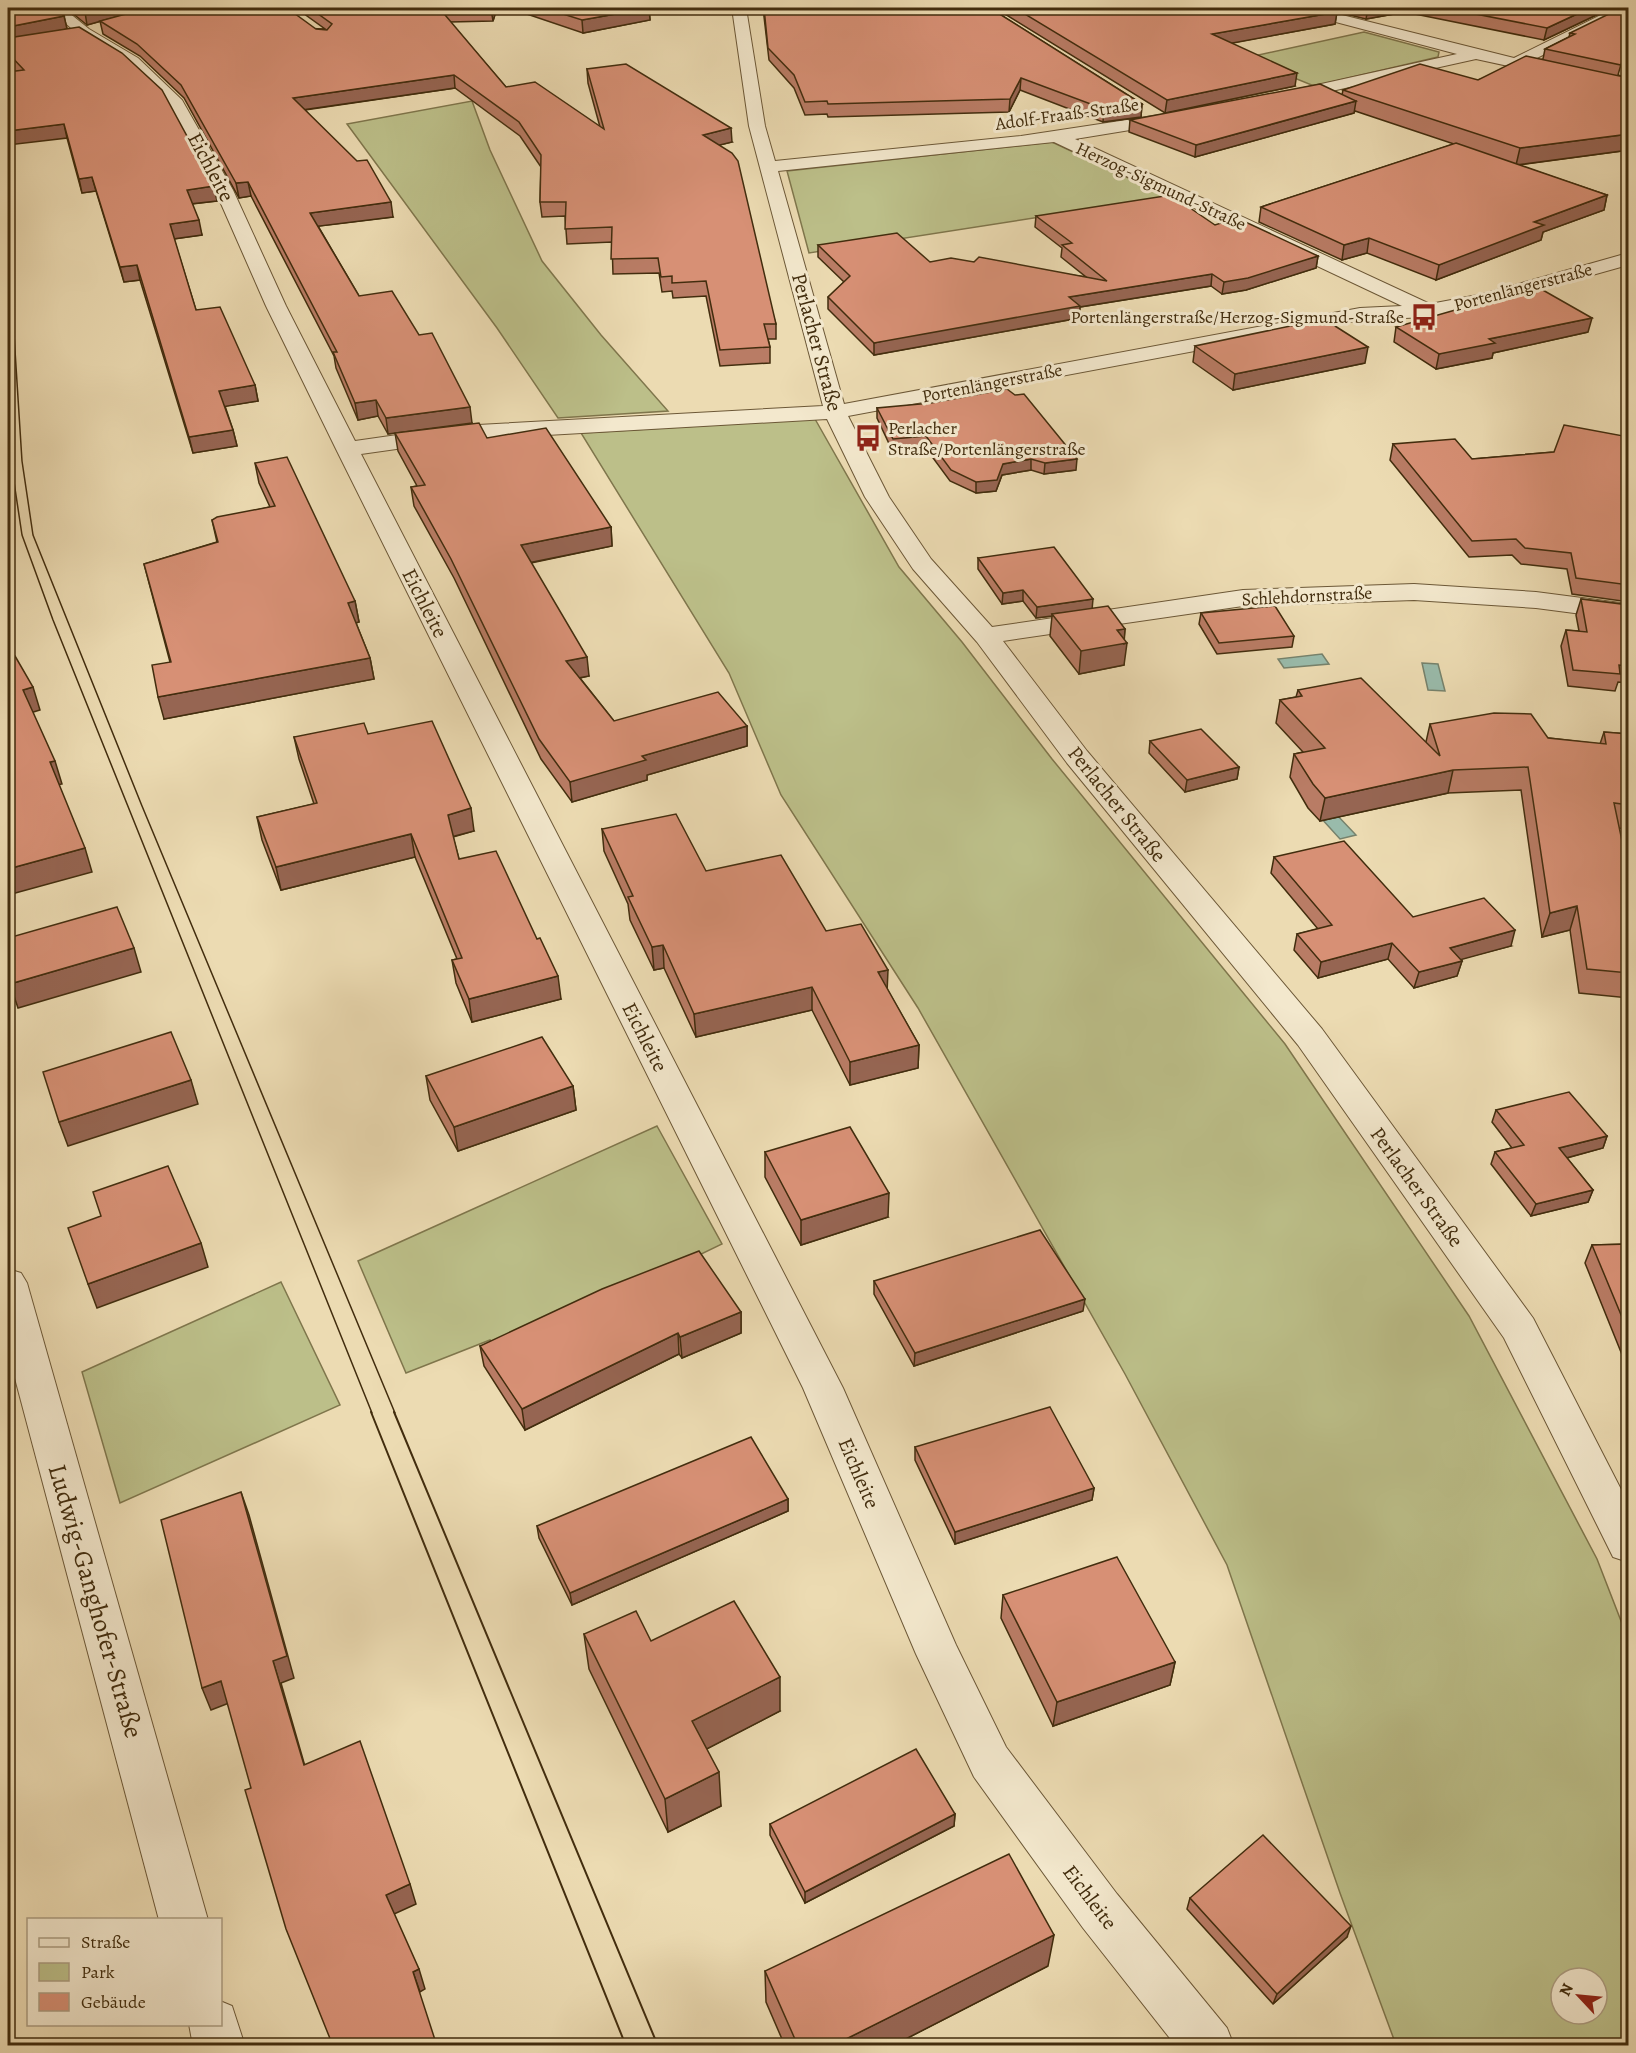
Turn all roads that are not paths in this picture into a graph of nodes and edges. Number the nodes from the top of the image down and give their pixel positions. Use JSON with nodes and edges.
{"nodes":[{"id":1,"x":55,"y":8,"type":"edge"},
{"id":2,"x":739,"y":8,"type":"edge"},
{"id":3,"x":1299,"y":8,"type":"edge"},
{"id":4,"x":1625,"y":8,"type":"edge"},
{"id":5,"x":1322,"y":10,"type":"edge"},
{"id":6,"x":1476,"y":54,"type":"junction"},
{"id":7,"x":1516,"y":63,"type":"junction"},
{"id":8,"x":1629,"y":87,"type":"edge"},
{"id":9,"x":1267,"y":100,"type":"edge"},
{"id":10,"x":1142,"y":108,"type":"edge"},
{"id":11,"x":1184,"y":116,"type":"edge"},
{"id":12,"x":1161,"y":120,"type":"junction"},
{"id":13,"x":1057,"y":137,"type":"junction"},
{"id":14,"x":767,"y":167,"type":"junction"},
{"id":15,"x":1629,"y":259,"type":"edge"},
{"id":16,"x":1427,"y":311,"type":"junction"},
{"id":17,"x":835,"y":412,"type":"junction"},
{"id":18,"x":347,"y":449,"type":"junction"},
{"id":19,"x":1629,"y":612,"type":"edge"},
{"id":20,"x":986,"y":636,"type":"junction"},
{"id":21,"x":8,"y":1282,"type":"edge"},
{"id":22,"x":1629,"y":1544,"type":"edge"},
{"id":23,"x":183,"y":1918,"type":"edge"},
{"id":24,"x":214,"y":2026,"type":"edge"},
{"id":25,"x":219,"y":2046,"type":"edge"},
{"id":26,"x":1209,"y":2046,"type":"edge"}],
"edges":[{"from":1,"to":18,"type":"street","name":"Eichleite"},
{"from":2,"to":14,"type":"street","name":"Perlacher Straße"},
{"from":3,"to":5,"type":"street"},
{"from":4,"to":7,"type":"street"},
{"from":5,"to":6,"type":"street"},
{"from":6,"to":7,"type":"street"},
{"from":6,"to":9,"type":"street"},
{"from":7,"to":8,"type":"street"},
{"from":10,"to":12,"type":"street"},
{"from":11,"to":12,"type":"street","name":"Adolf-Fraaß-Straße"},
{"from":12,"to":13,"type":"street","name":"Adolf-Fraaß-Straße"},
{"from":13,"to":14,"type":"street","name":"Adolf-Fraaß-Straße"},
{"from":13,"to":16,"type":"street","name":"Herzog-Sigmund-Straße"},
{"from":14,"to":17,"type":"street","name":"Perlacher Straße"},
{"from":15,"to":16,"type":"street","name":"Portenlängerstraße"},
{"from":16,"to":17,"type":"street","name":"Portenlängerstraße"},
{"from":17,"to":18,"type":"street","name":"Portenlängerstraße"},
{"from":17,"to":20,"type":"street","name":"Perlacher Straße"},
{"from":18,"to":26,"type":"street","name":"Eichleite"},
{"from":19,"to":20,"type":"street","name":"Schlehdornstraße"},
{"from":20,"to":22,"type":"street","name":"Perlacher Straße"},
{"from":21,"to":23,"type":"street","name":"Ludwig-Ganghofer-Straße"},
{"from":24,"to":25,"type":"street"}]}
